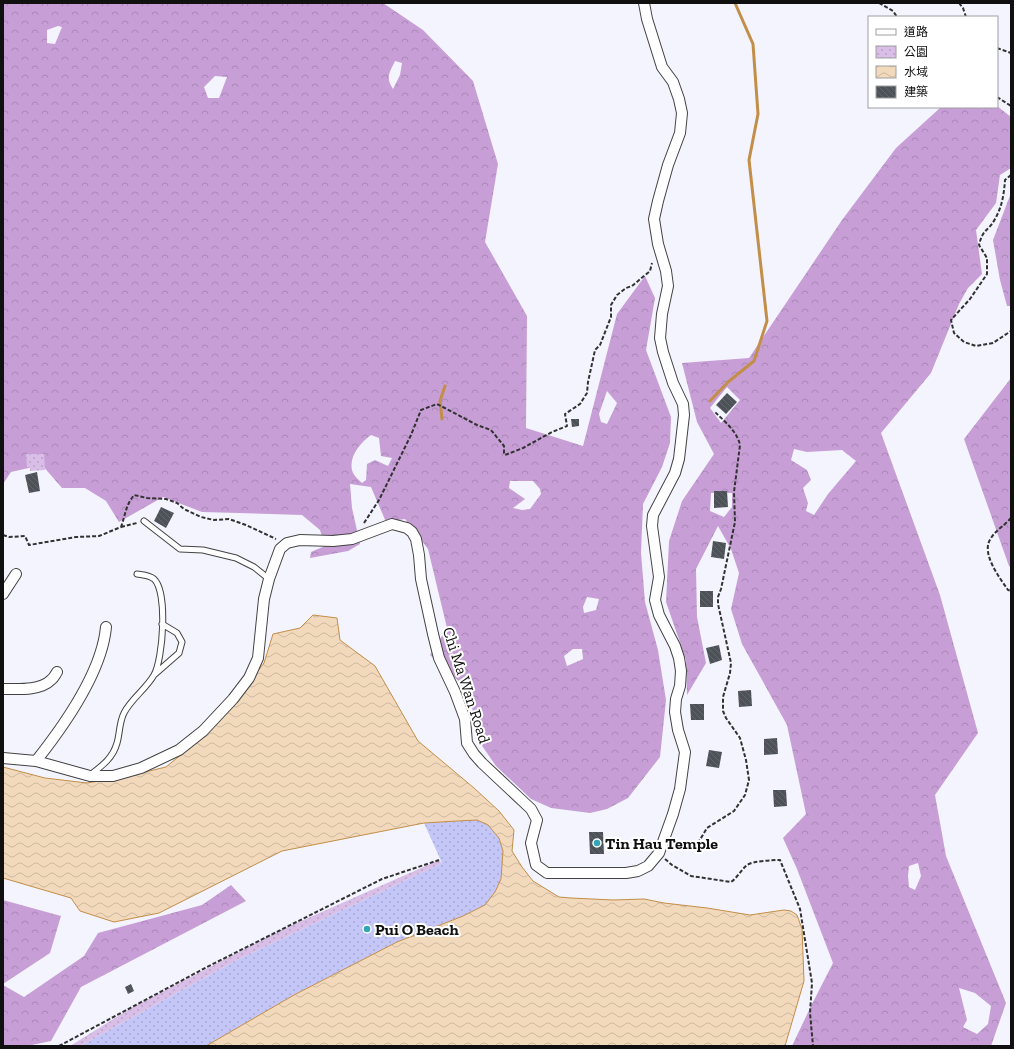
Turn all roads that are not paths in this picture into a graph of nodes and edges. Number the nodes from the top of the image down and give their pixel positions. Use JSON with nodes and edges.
{"nodes":[{"id":1,"x":644,"y":3,"type":"edge"},
{"id":2,"x":144,"y":521,"type":"road end"},
{"id":3,"x":16,"y":574,"type":"dead end"},
{"id":4,"x":137,"y":574,"type":"dead end"},
{"id":5,"x":269,"y":579,"type":"junction"},
{"id":6,"x":3,"y":594,"type":"edge"},
{"id":7,"x":162,"y":624,"type":"junction"},
{"id":8,"x":106,"y":628,"type":"dead end"},
{"id":9,"x":57,"y":672,"type":"dead end"},
{"id":10,"x":154,"y":675,"type":"junction"},
{"id":11,"x":3,"y":689,"type":"edge"},
{"id":12,"x":3,"y":758,"type":"edge"},
{"id":13,"x":36,"y":761,"type":"junction"},
{"id":14,"x":90,"y":776,"type":"junction"}],
"edges":[{"from":1,"to":5,"type":"street","name":"Chi Ma Wan Road"},
{"from":2,"to":5,"type":"lane"},
{"from":3,"to":6,"type":"street"},
{"from":4,"to":7,"type":"lane"},
{"from":5,"to":14,"type":"street","name":"Chi Ma Wan Road"},
{"from":7,"to":10,"type":"lane"},
{"from":7,"to":10,"type":"lane"},
{"from":8,"to":13,"type":"street"},
{"from":9,"to":11,"type":"street"},
{"from":10,"to":14,"type":"lane"},
{"from":12,"to":13,"type":"street","name":"Chi Ma Wan Road"},
{"from":13,"to":14,"type":"street","name":"Chi Ma Wan Road"}]}
